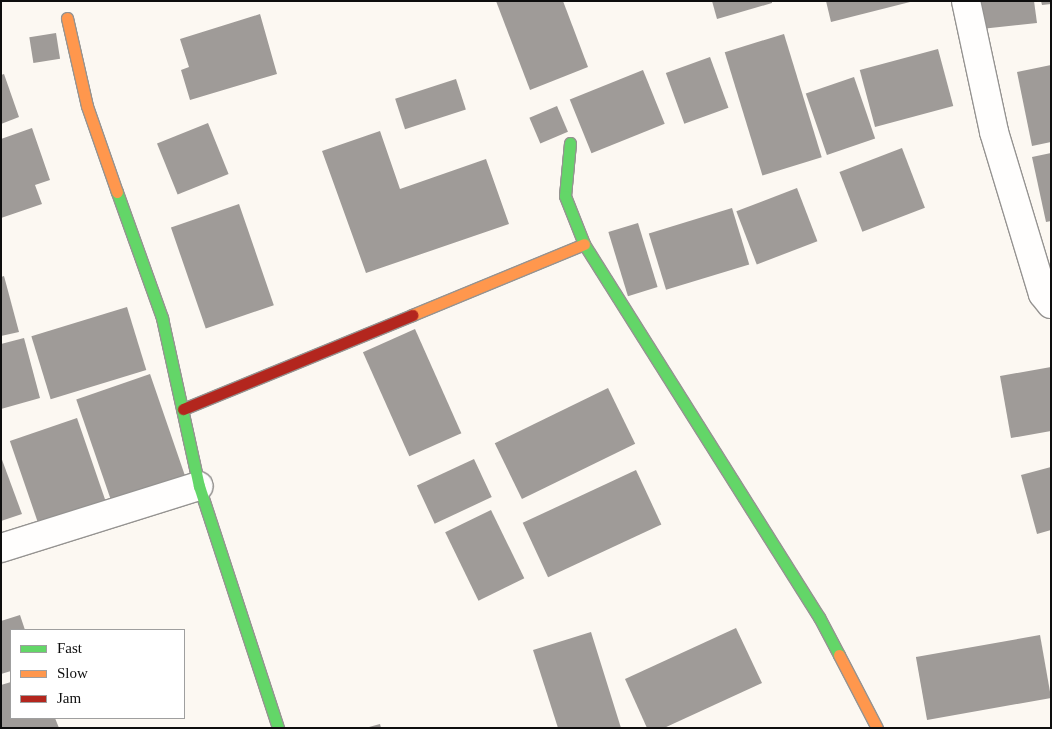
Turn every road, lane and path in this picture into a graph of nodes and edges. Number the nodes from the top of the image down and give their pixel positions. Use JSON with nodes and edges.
{"nodes":[{"id":1,"x":966,"y":1,"type":"edge"},
{"id":2,"x":67,"y":18,"type":"dead end"},
{"id":3,"x":570,"y":143,"type":"dead end"},
{"id":4,"x":584,"y":244,"type":"junction"},
{"id":5,"x":1051,"y":304,"type":"edge"},
{"id":6,"x":183,"y":409,"type":"junction"},
{"id":7,"x":200,"y":486,"type":"junction"},
{"id":8,"x":1,"y":548,"type":"edge"},
{"id":9,"x":278,"y":728,"type":"edge"},
{"id":10,"x":878,"y":728,"type":"edge"}],
"edges":[{"from":1,"to":5,"type":"street"},
{"from":2,"to":6,"type":"street"},
{"from":3,"to":4,"type":"street"},
{"from":4,"to":6,"type":"street"},
{"from":4,"to":10,"type":"street"},
{"from":6,"to":7,"type":"street"},
{"from":7,"to":8,"type":"street"},
{"from":7,"to":9,"type":"street"}]}
